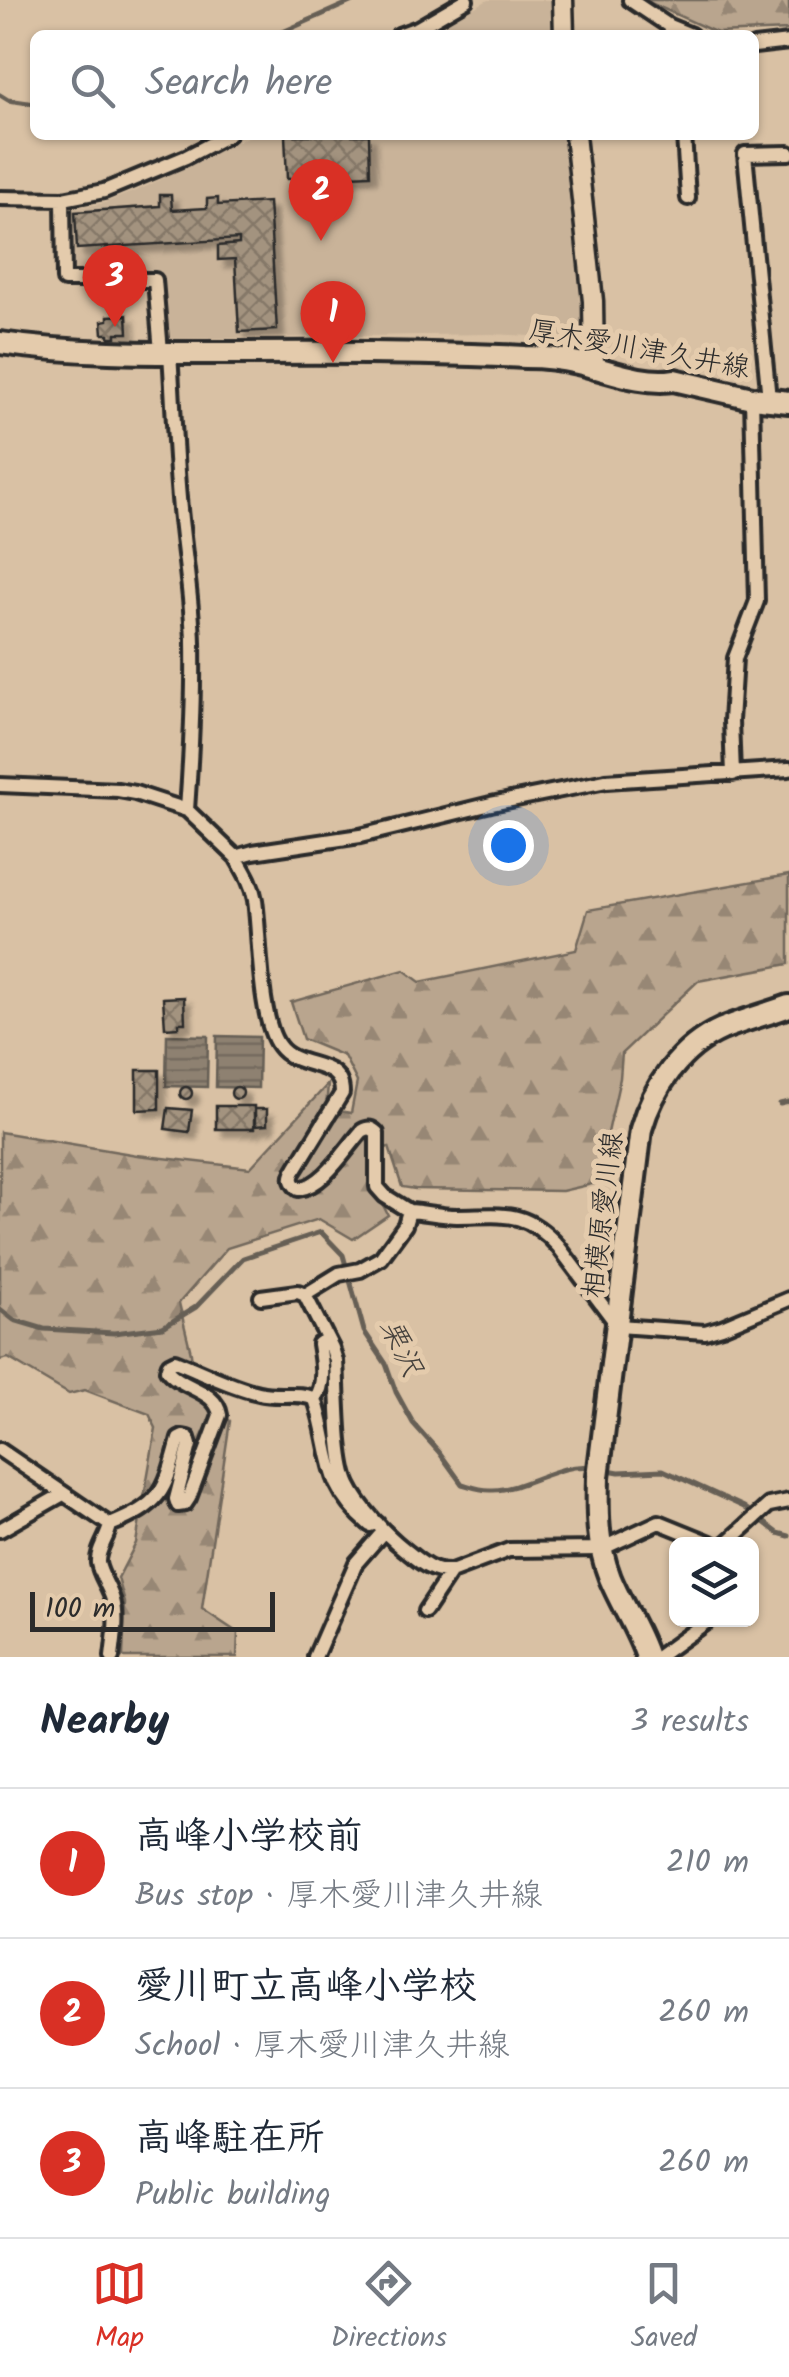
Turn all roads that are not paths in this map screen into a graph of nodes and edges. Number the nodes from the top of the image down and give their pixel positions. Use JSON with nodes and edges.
{"nodes":[{"id":1,"x":466,"y":0,"type":"edge"},
{"id":2,"x":563,"y":0,"type":"edge"},
{"id":3,"x":630,"y":0,"type":"edge"},
{"id":4,"x":413,"y":30,"type":"edge"},
{"id":5,"x":564,"y":30,"type":"edge"},
{"id":6,"x":678,"y":30,"type":"edge"},
{"id":7,"x":789,"y":42,"type":"edge"},
{"id":8,"x":759,"y":45,"type":"edge"},
{"id":9,"x":218,"y":140,"type":"edge"},
{"id":10,"x":576,"y":140,"type":"edge"},
{"id":11,"x":684,"y":140,"type":"edge"},
{"id":12,"x":789,"y":153,"type":"edge"},
{"id":13,"x":0,"y":198,"type":"edge"},
{"id":14,"x":688,"y":198,"type":"dead end"},
{"id":15,"x":63,"y":199,"type":"junction"},
{"id":16,"x":770,"y":248,"type":"dead end"},
{"id":17,"x":754,"y":250,"type":"junction"},
{"id":18,"x":0,"y":343,"type":"edge"},
{"id":19,"x":165,"y":353,"type":"junction"},
{"id":20,"x":594,"y":369,"type":"junction"},
{"id":21,"x":770,"y":400,"type":"edge"},
{"id":22,"x":789,"y":770,"type":"edge"},
{"id":23,"x":732,"y":774,"type":"junction"},
{"id":24,"x":0,"y":785,"type":"edge"},
{"id":25,"x":187,"y":810,"type":"junction"},
{"id":26,"x":236,"y":856,"type":"junction"},
{"id":27,"x":789,"y":1006,"type":"edge"},
{"id":28,"x":410,"y":1211,"type":"junction"},
{"id":29,"x":305,"y":1295,"type":"junction"},
{"id":30,"x":262,"y":1297,"type":"dead end"},
{"id":31,"x":789,"y":1299,"type":"edge"},
{"id":32,"x":618,"y":1326,"type":"junction"},
{"id":33,"x":326,"y":1339,"type":"junction"},
{"id":34,"x":315,"y":1400,"type":"junction"},
{"id":35,"x":0,"y":1450,"type":"edge"},
{"id":36,"x":64,"y":1494,"type":"junction"},
{"id":37,"x":789,"y":1501,"type":"edge"},
{"id":38,"x":110,"y":1525,"type":"junction"},
{"id":39,"x":380,"y":1528,"type":"junction"},
{"id":40,"x":0,"y":1530,"type":"edge"},
{"id":41,"x":696,"y":1537,"type":"edge"},
{"id":42,"x":734,"y":1537,"type":"edge"},
{"id":43,"x":601,"y":1549,"type":"junction"},
{"id":44,"x":451,"y":1572,"type":"junction"},
{"id":45,"x":425,"y":1611,"type":"dead end"},
{"id":46,"x":699,"y":1627,"type":"edge"},
{"id":47,"x":112,"y":1657,"type":"edge"},
{"id":48,"x":315,"y":1657,"type":"edge"},
{"id":49,"x":648,"y":1657,"type":"edge"},
{"id":50,"x":658,"y":1657,"type":"edge"}],
"edges":[{"from":1,"to":4,"type":"street"},
{"from":2,"to":5,"type":"street"},
{"from":3,"to":6,"type":"street"},
{"from":7,"to":8,"type":"street"},
{"from":9,"to":15,"type":"street"},
{"from":10,"to":20,"type":"street"},
{"from":11,"to":14,"type":"street"},
{"from":12,"to":17,"type":"street"},
{"from":13,"to":15,"type":"street"},
{"from":15,"to":19,"type":"street"},
{"from":16,"to":17,"type":"street"},
{"from":17,"to":21,"type":"street"},
{"from":18,"to":19,"type":"main road","name":"厚木愛川津久井線"},
{"from":19,"to":20,"type":"main road","name":"厚木愛川津久井線"},
{"from":19,"to":25,"type":"street"},
{"from":20,"to":21,"type":"main road","name":"厚木愛川津久井線"},
{"from":21,"to":23,"type":"street"},
{"from":22,"to":23,"type":"street"},
{"from":23,"to":26,"type":"street"},
{"from":24,"to":25,"type":"street"},
{"from":25,"to":26,"type":"street"},
{"from":26,"to":28,"type":"street"},
{"from":27,"to":32,"type":"main road","name":"相模原愛川線"},
{"from":28,"to":29,"type":"street"},
{"from":28,"to":32,"type":"street"},
{"from":29,"to":30,"type":"street"},
{"from":29,"to":33,"type":"street"},
{"from":31,"to":32,"type":"street"},
{"from":32,"to":43,"type":"main road","name":"相模原愛川線"},
{"from":33,"to":34,"type":"street"},
{"from":33,"to":39,"type":"street"},
{"from":34,"to":38,"type":"street"},
{"from":34,"to":39,"type":"street"},
{"from":35,"to":36,"type":"street"},
{"from":36,"to":38,"type":"street"},
{"from":36,"to":40,"type":"street"},
{"from":37,"to":42,"type":"street"},
{"from":38,"to":47,"type":"street"},
{"from":39,"to":44,"type":"street"},
{"from":39,"to":48,"type":"street"},
{"from":41,"to":43,"type":"street"},
{"from":43,"to":44,"type":"street"},
{"from":43,"to":49,"type":"main road"},
{"from":44,"to":45,"type":"street"},
{"from":46,"to":50,"type":"street"}]}
